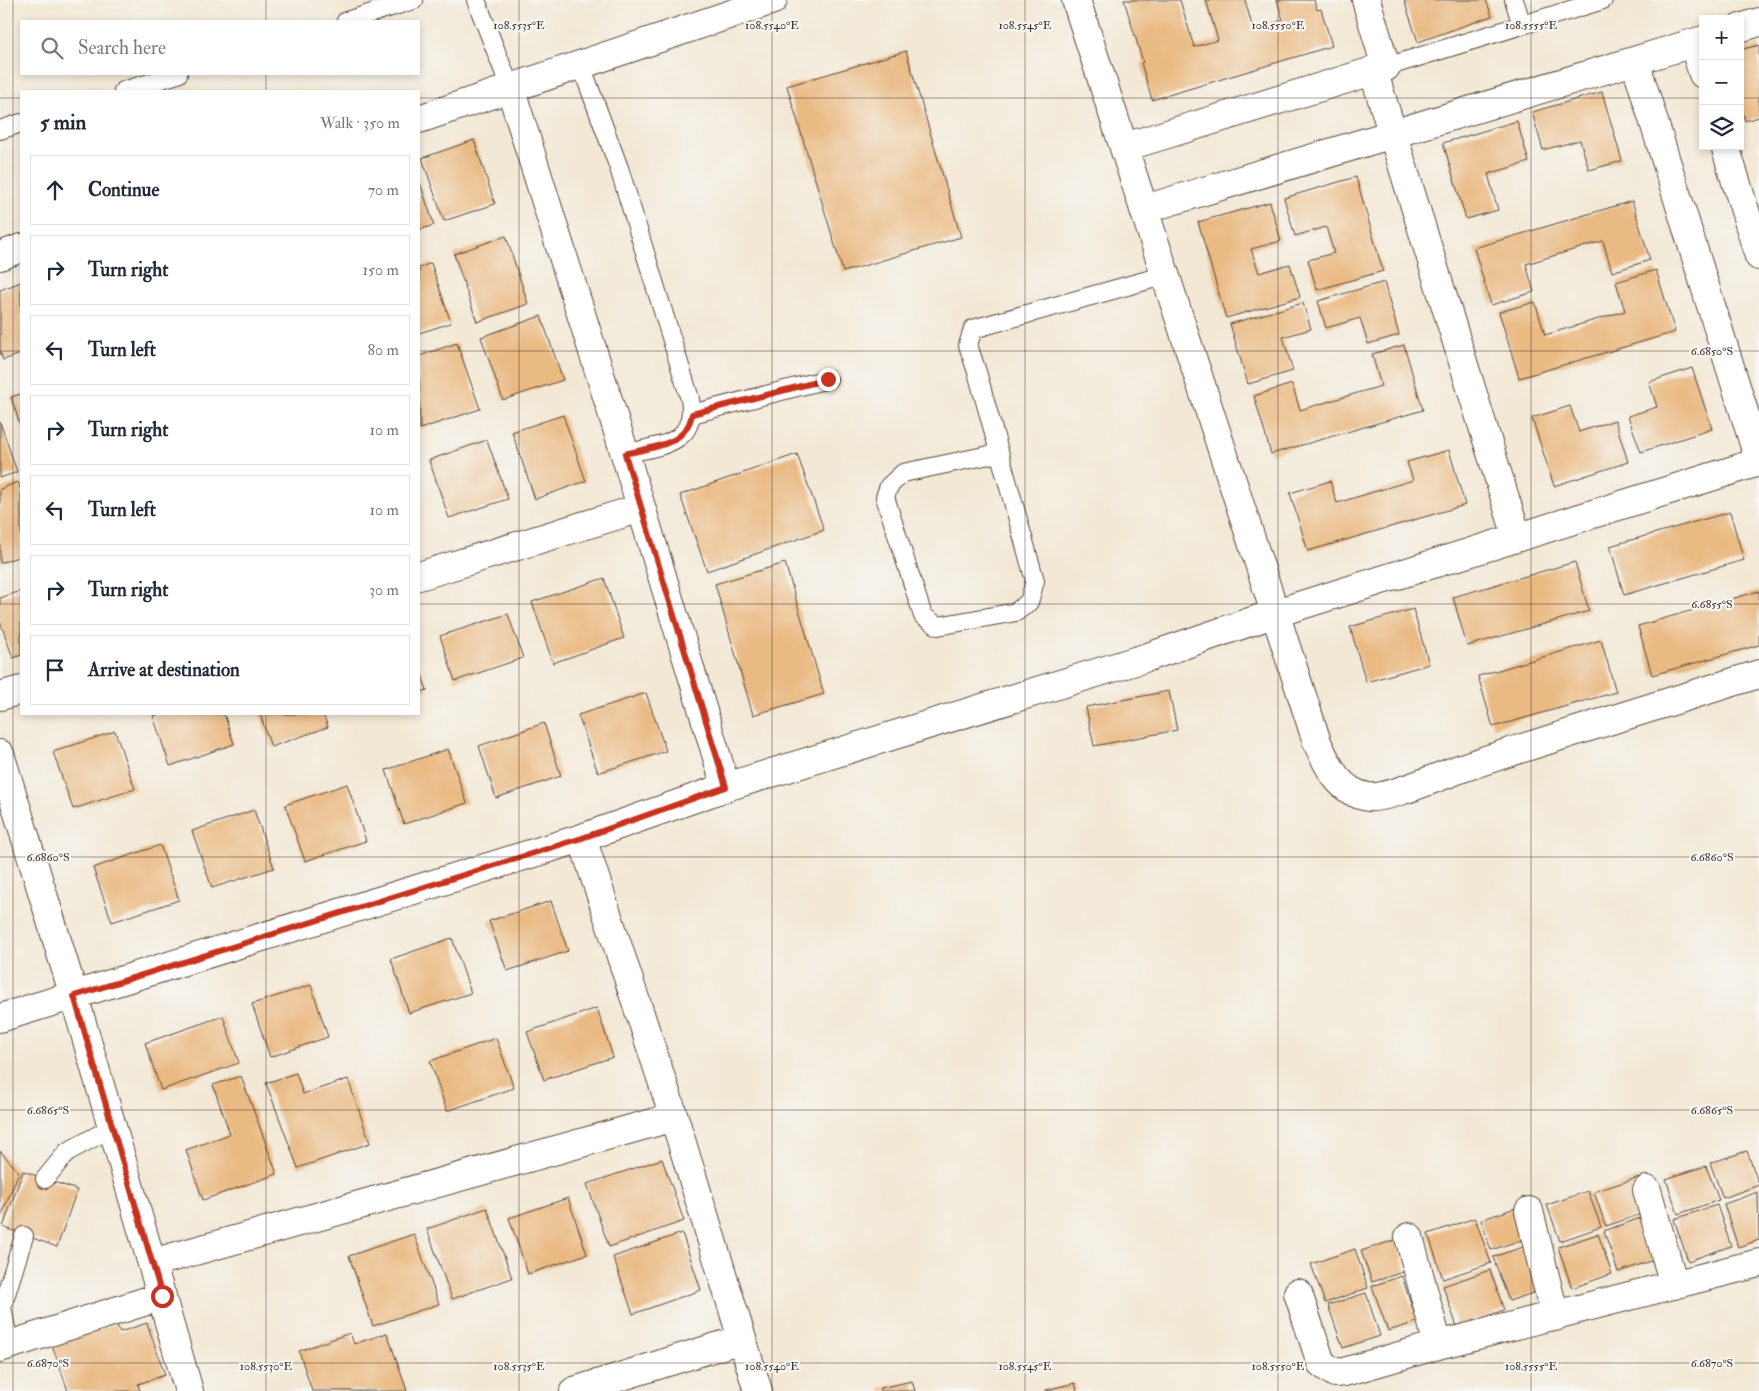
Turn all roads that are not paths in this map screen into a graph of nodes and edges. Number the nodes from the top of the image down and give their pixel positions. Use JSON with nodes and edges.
{"nodes":[{"id":1,"x":414,"y":0,"type":"edge"},
{"id":2,"x":476,"y":0,"type":"edge"},
{"id":3,"x":773,"y":0,"type":"edge"},
{"id":4,"x":1076,"y":0,"type":"edge"},
{"id":5,"x":1366,"y":0,"type":"edge"},
{"id":6,"x":1514,"y":0,"type":"edge"},
{"id":7,"x":1593,"y":2,"type":"edge"},
{"id":8,"x":349,"y":20,"type":"edge"},
{"id":9,"x":1759,"y":22,"type":"edge"},
{"id":10,"x":1522,"y":25,"type":"junction"},
{"id":11,"x":1744,"y":27,"type":"edge"},
{"id":12,"x":1698,"y":41,"type":"edge"},
{"id":13,"x":1701,"y":60,"type":"edge"},
{"id":14,"x":1634,"y":61,"type":"junction"},
{"id":15,"x":582,"y":65,"type":"junction"},
{"id":16,"x":1379,"y":69,"type":"junction"},
{"id":17,"x":175,"y":75,"type":"edge"},
{"id":18,"x":510,"y":87,"type":"junction"},
{"id":19,"x":125,"y":90,"type":"edge"},
{"id":20,"x":420,"y":119,"type":"edge"},
{"id":21,"x":20,"y":123,"type":"edge"},
{"id":22,"x":0,"y":130,"type":"edge"},
{"id":23,"x":1393,"y":134,"type":"junction"},
{"id":24,"x":1125,"y":147,"type":"junction"},
{"id":25,"x":1726,"y":150,"type":"edge"},
{"id":26,"x":1145,"y":209,"type":"junction"},
{"id":27,"x":20,"y":248,"type":"edge"},
{"id":28,"x":0,"y":256,"type":"edge"},
{"id":29,"x":1759,"y":256,"type":"edge"},
{"id":30,"x":1166,"y":276,"type":"junction"},
{"id":31,"x":828,"y":379,"type":"dead end"},
{"id":32,"x":692,"y":414,"type":"junction"},
{"id":33,"x":1000,"y":453,"type":"junction"},
{"id":34,"x":625,"y":454,"type":"junction"},
{"id":35,"x":1759,"y":461,"type":"edge"},
{"id":36,"x":641,"y":508,"type":"junction"},
{"id":37,"x":1517,"y":537,"type":"junction"},
{"id":38,"x":420,"y":574,"type":"edge"},
{"id":39,"x":1276,"y":612,"type":"junction"},
{"id":40,"x":1759,"y":674,"type":"edge"},
{"id":41,"x":20,"y":690,"type":"edge"},
{"id":42,"x":0,"y":696,"type":"edge"},
{"id":43,"x":0,"y":754,"type":"edge"},
{"id":44,"x":726,"y":787,"type":"junction"},
{"id":45,"x":582,"y":838,"type":"junction"},
{"id":46,"x":74,"y":996,"type":"junction"},
{"id":47,"x":0,"y":1018,"type":"edge"},
{"id":48,"x":674,"y":1117,"type":"junction"},
{"id":49,"x":113,"y":1127,"type":"junction"},
{"id":50,"x":45,"y":1179,"type":"dead end"},
{"id":51,"x":1647,"y":1190,"type":"dead end"},
{"id":52,"x":1529,"y":1211,"type":"dead end"},
{"id":53,"x":24,"y":1236,"type":"dead end"},
{"id":54,"x":1409,"y":1237,"type":"dead end"},
{"id":55,"x":1759,"y":1262,"type":"edge"},
{"id":56,"x":152,"y":1263,"type":"junction"},
{"id":57,"x":1674,"y":1285,"type":"junction"},
{"id":58,"x":1298,"y":1293,"type":"dead end"},
{"id":59,"x":162,"y":1296,"type":"junction"},
{"id":60,"x":1555,"y":1316,"type":"junction"},
{"id":61,"x":742,"y":1339,"type":"junction"},
{"id":62,"x":1438,"y":1345,"type":"junction"},
{"id":63,"x":4,"y":1346,"type":"edge"},
{"id":64,"x":189,"y":1391,"type":"edge"},
{"id":65,"x":574,"y":1391,"type":"edge"},
{"id":66,"x":758,"y":1391,"type":"edge"}],
"edges":[{"from":1,"to":8,"type":"lane"},
{"from":2,"to":18,"type":"lane"},
{"from":3,"to":15,"type":"street"},
{"from":4,"to":24,"type":"street"},
{"from":5,"to":16,"type":"street"},
{"from":6,"to":10,"type":"lane"},
{"from":7,"to":10,"type":"lane"},
{"from":9,"to":11,"type":"street"},
{"from":10,"to":16,"type":"lane"},
{"from":12,"to":13,"type":"street"},
{"from":12,"to":14,"type":"street"},
{"from":14,"to":23,"type":"street"},
{"from":14,"to":35,"type":"street"},
{"from":15,"to":18,"type":"street"},
{"from":15,"to":32,"type":"lane"},
{"from":16,"to":23,"type":"street"},
{"from":16,"to":24,"type":"street"},
{"from":17,"to":19,"type":"lane"},
{"from":18,"to":20,"type":"street"},
{"from":18,"to":34,"type":"street"},
{"from":21,"to":22,"type":"lane"},
{"from":23,"to":26,"type":"street"},
{"from":23,"to":37,"type":"street"},
{"from":24,"to":26,"type":"street"},
{"from":25,"to":29,"type":"street"},
{"from":26,"to":30,"type":"street"},
{"from":27,"to":28,"type":"street"},
{"from":30,"to":33,"type":"lane"},
{"from":30,"to":39,"type":"street"},
{"from":31,"to":32,"type":"lane"},
{"from":32,"to":34,"type":"lane"},
{"from":33,"to":33,"type":"lane"},
{"from":34,"to":36,"type":"street"},
{"from":35,"to":37,"type":"street"},
{"from":36,"to":38,"type":"street"},
{"from":36,"to":44,"type":"street"},
{"from":37,"to":39,"type":"street"},
{"from":39,"to":40,"type":"street"},
{"from":39,"to":44,"type":"street"},
{"from":41,"to":42,"type":"street"},
{"from":43,"to":46,"type":"street"},
{"from":44,"to":45,"type":"street"},
{"from":45,"to":46,"type":"street"},
{"from":45,"to":48,"type":"street"},
{"from":46,"to":47,"type":"street"},
{"from":46,"to":49,"type":"street"},
{"from":48,"to":56,"type":"street"},
{"from":48,"to":61,"type":"street"},
{"from":49,"to":50,"type":"lane"},
{"from":49,"to":56,"type":"street"},
{"from":51,"to":57,"type":"street"},
{"from":52,"to":60,"type":"street"},
{"from":53,"to":63,"type":"lane"},
{"from":54,"to":62,"type":"street"},
{"from":55,"to":57,"type":"street"},
{"from":56,"to":59,"type":"street"},
{"from":57,"to":60,"type":"street"},
{"from":58,"to":62,"type":"street"},
{"from":59,"to":63,"type":"street"},
{"from":59,"to":64,"type":"street"},
{"from":60,"to":62,"type":"street"},
{"from":61,"to":65,"type":"street"},
{"from":61,"to":66,"type":"street"}]}
